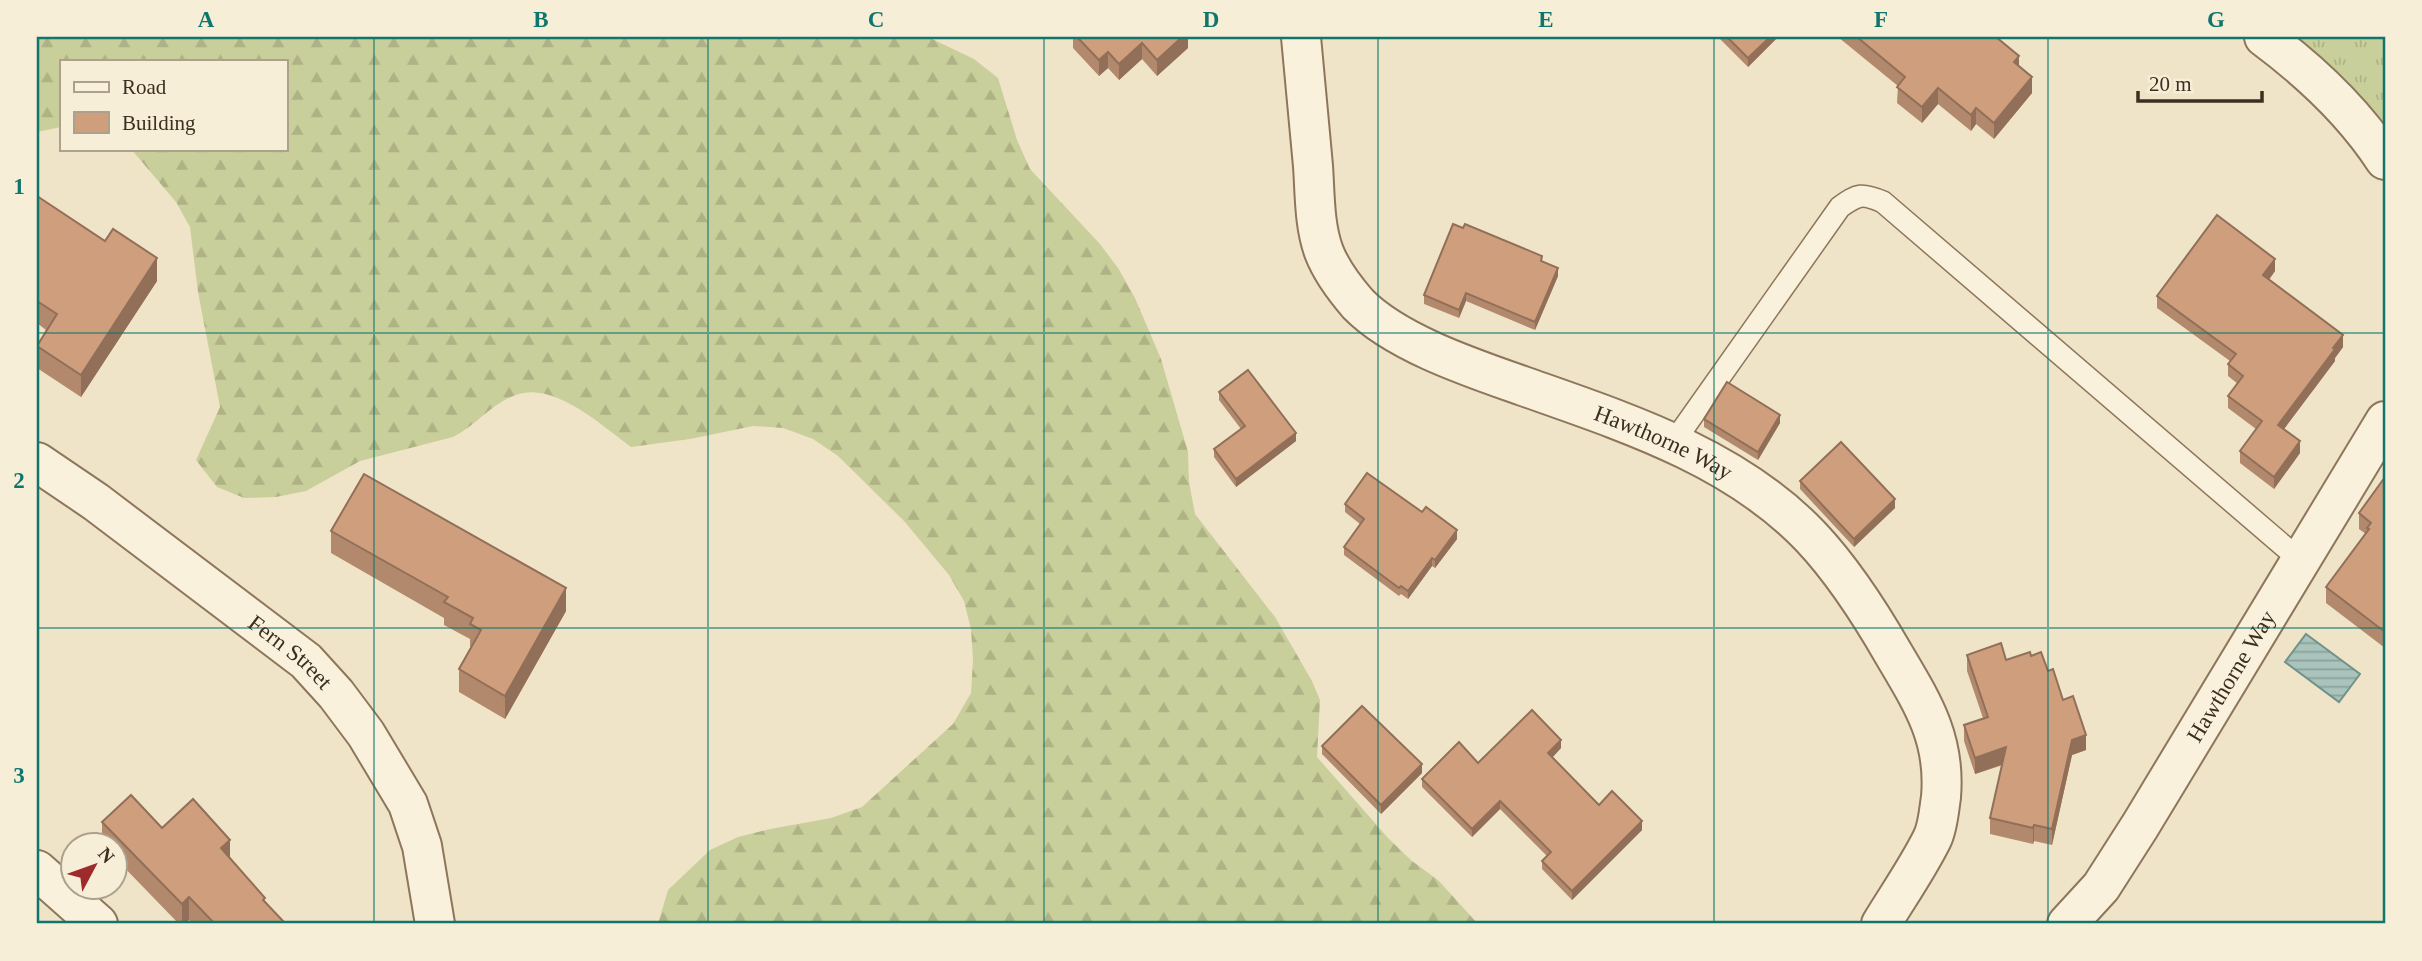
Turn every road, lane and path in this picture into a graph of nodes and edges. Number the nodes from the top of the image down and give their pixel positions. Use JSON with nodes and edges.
{"nodes":[{"id":1,"x":1301,"y":37,"type":"edge"},
{"id":2,"x":2264,"y":37,"type":"edge"},
{"id":3,"x":2385,"y":160,"type":"edge"},
{"id":4,"x":2385,"y":421,"type":"edge"},
{"id":5,"x":1673,"y":443,"type":"junction"},
{"id":6,"x":37,"y":462,"type":"edge"},
{"id":7,"x":2300,"y":559,"type":"junction"},
{"id":8,"x":37,"y":870,"type":"edge"},
{"id":9,"x":98,"y":924,"type":"edge"},
{"id":10,"x":435,"y":924,"type":"edge"},
{"id":11,"x":1881,"y":924,"type":"edge"},
{"id":12,"x":2067,"y":924,"type":"edge"}],
"edges":[{"from":1,"to":5,"type":"street","name":"Hawthorne Way"},
{"from":2,"to":3,"type":"street"},
{"from":4,"to":7,"type":"street","name":"Hawthorne Way"},
{"from":5,"to":7,"type":"lane"},
{"from":5,"to":11,"type":"street","name":"Hawthorne Way"},
{"from":6,"to":10,"type":"street","name":"Fern Street"},
{"from":7,"to":12,"type":"street","name":"Hawthorne Way"},
{"from":8,"to":9,"type":"street"}]}
